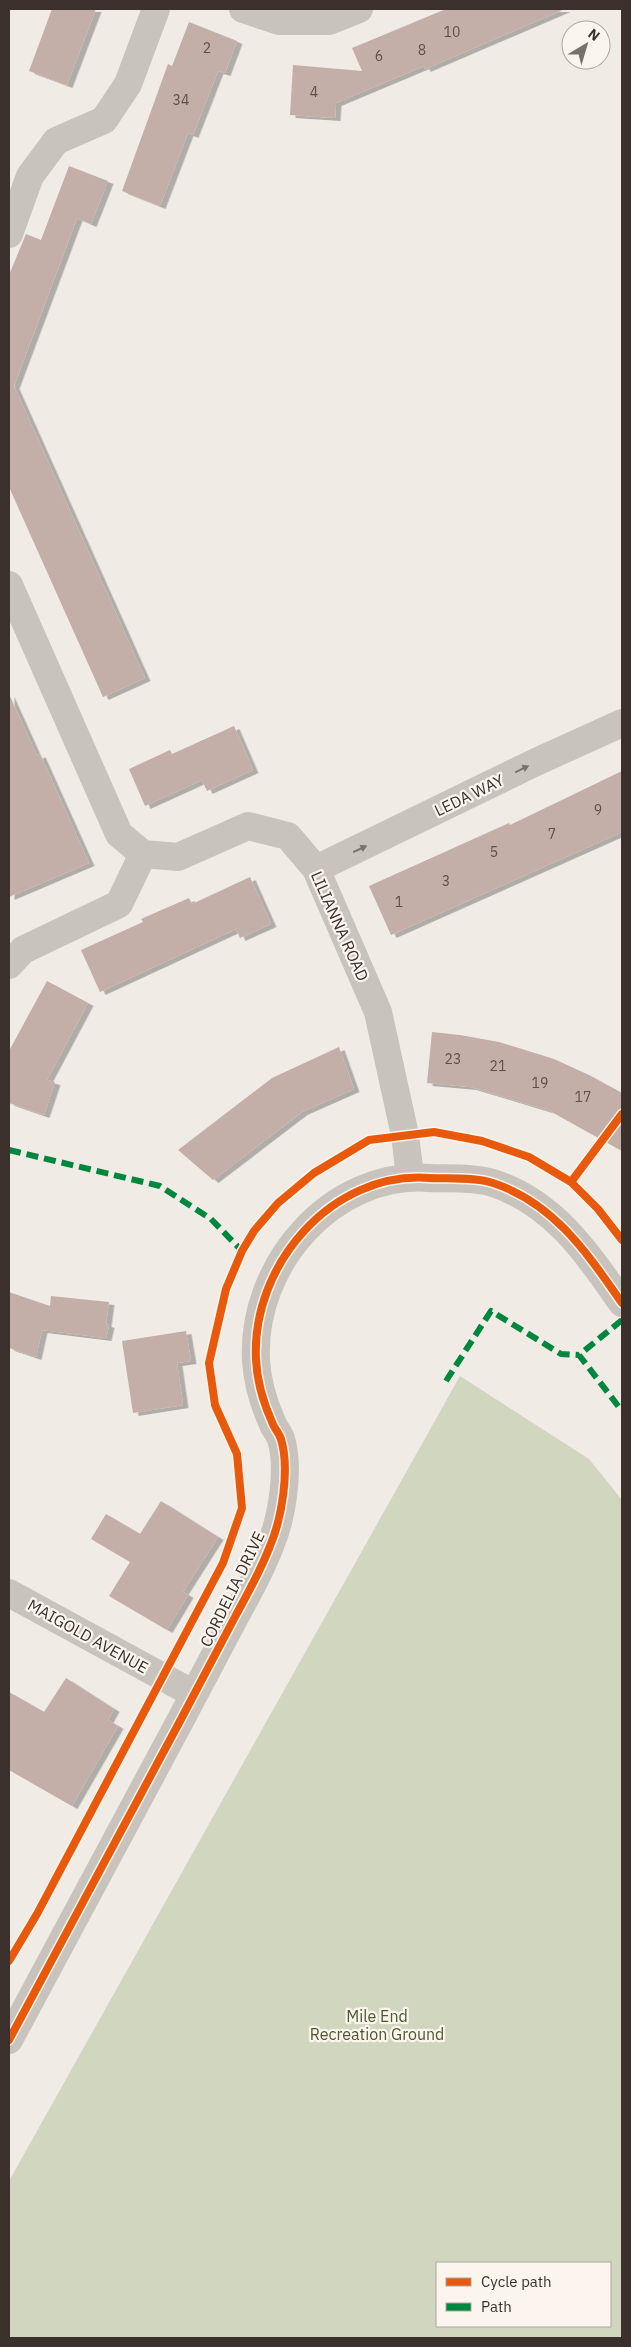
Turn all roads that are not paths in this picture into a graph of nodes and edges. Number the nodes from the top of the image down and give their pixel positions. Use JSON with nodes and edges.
{"nodes":[{"id":1,"x":156,"y":9,"type":"edge"},
{"id":2,"x":243,"y":9,"type":"edge"},
{"id":3,"x":359,"y":9,"type":"edge"},
{"id":4,"x":9,"y":234,"type":"edge"},
{"id":5,"x":9,"y":585,"type":"edge"},
{"id":6,"x":622,"y":723,"type":"edge"},
{"id":7,"x":143,"y":854,"type":"junction"},
{"id":8,"x":316,"y":869,"type":"junction"},
{"id":9,"x":9,"y":965,"type":"edge"},
{"id":10,"x":410,"y":1176,"type":"junction"},
{"id":11,"x":622,"y":1303,"type":"edge"},
{"id":12,"x":9,"y":1593,"type":"edge"},
{"id":13,"x":194,"y":1694,"type":"junction"},
{"id":14,"x":9,"y":2040,"type":"edge"}],
"edges":[{"from":1,"to":4,"type":"street"},
{"from":2,"to":3,"type":"street"},
{"from":5,"to":7,"type":"street"},
{"from":8,"to":6,"type":"street","name":"LEDA WAY","one_way":true},
{"from":7,"to":8,"type":"street","name":"LILIANNA ROAD"},
{"from":7,"to":9,"type":"street"},
{"from":8,"to":10,"type":"street","name":"LILIANNA ROAD"},
{"from":10,"to":11,"type":"street","name":"CORDELIA DRIVE"},
{"from":10,"to":13,"type":"street","name":"CORDELIA DRIVE"},
{"from":12,"to":13,"type":"street","name":"MAIGOLD AVENUE"},
{"from":13,"to":14,"type":"street","name":"CORDELIA DRIVE"}]}
